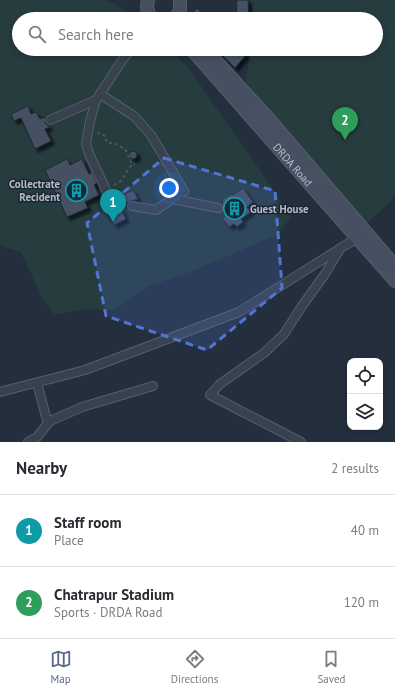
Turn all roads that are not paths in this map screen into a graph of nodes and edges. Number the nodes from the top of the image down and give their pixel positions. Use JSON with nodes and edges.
{"nodes":[{"id":1,"x":180,"y":0,"type":"edge"},
{"id":2,"x":180,"y":12,"type":"edge"},
{"id":3,"x":126,"y":56,"type":"edge"},
{"id":4,"x":197,"y":56,"type":"edge"},
{"id":5,"x":211,"y":56,"type":"edge"},
{"id":6,"x":98,"y":97,"type":"junction"},
{"id":7,"x":50,"y":120,"type":"dead end"},
{"id":8,"x":173,"y":198,"type":"junction"},
{"id":9,"x":132,"y":206,"type":"dead end"},
{"id":10,"x":218,"y":208,"type":"dead end"},
{"id":11,"x":116,"y":209,"type":"dead end"},
{"id":12,"x":362,"y":235,"type":"junction"},
{"id":13,"x":341,"y":247,"type":"junction"},
{"id":14,"x":395,"y":266,"type":"edge"},
{"id":15,"x":395,"y":281,"type":"edge"},
{"id":16,"x":37,"y":383,"type":"junction"},
{"id":17,"x":153,"y":386,"type":"dead end"},
{"id":18,"x":0,"y":392,"type":"edge"},
{"id":19,"x":48,"y":424,"type":"junction"},
{"id":20,"x":31,"y":441,"type":"edge"},
{"id":21,"x":301,"y":442,"type":"edge"}],
"edges":[{"from":1,"to":2,"type":"main road"},
{"from":3,"to":6,"type":"street"},
{"from":4,"to":12,"type":"main road","name":"DRDA Road"},
{"from":5,"to":12,"type":"main road","name":"DRDA Road"},
{"from":6,"to":7,"type":"street"},
{"from":6,"to":8,"type":"street"},
{"from":6,"to":11,"type":"street"},
{"from":8,"to":9,"type":"street"},
{"from":8,"to":10,"type":"street"},
{"from":12,"to":13,"type":"street"},
{"from":12,"to":14,"type":"main road","name":"DRDA Road"},
{"from":12,"to":15,"type":"main road","name":"DRDA Road"},
{"from":13,"to":16,"type":"street"},
{"from":13,"to":21,"type":"street"},
{"from":16,"to":18,"type":"street"},
{"from":16,"to":19,"type":"street"},
{"from":17,"to":19,"type":"street"},
{"from":19,"to":20,"type":"street"}]}
